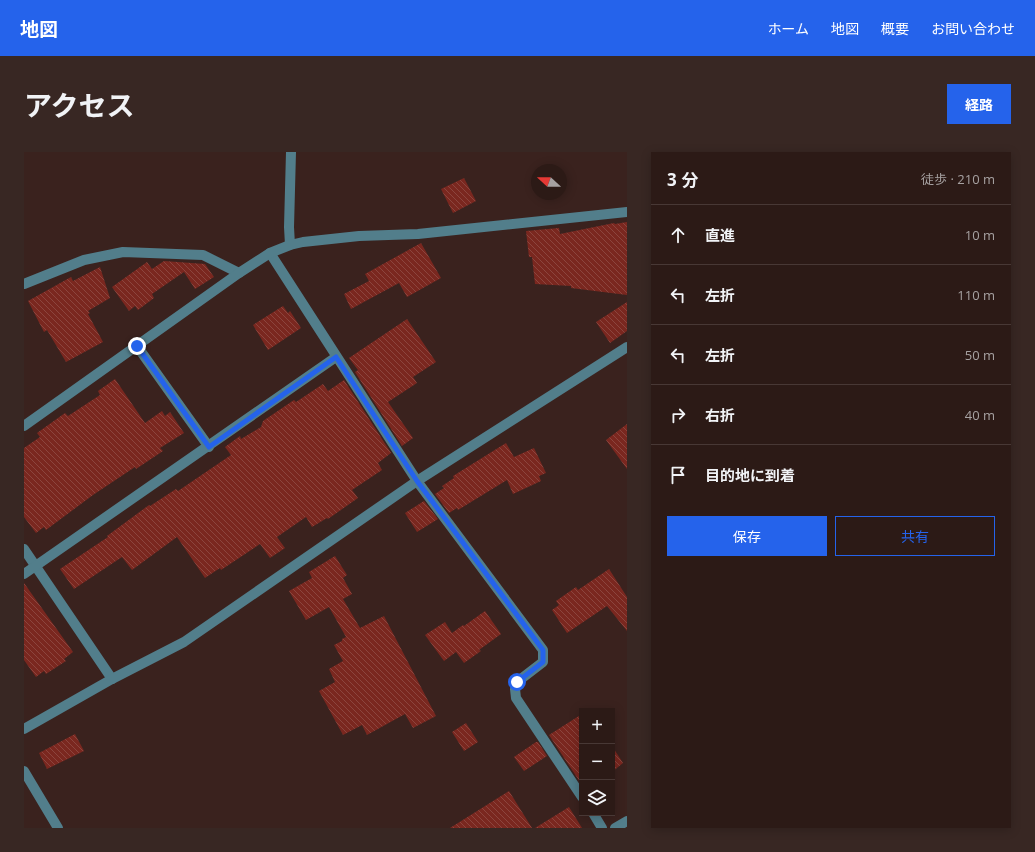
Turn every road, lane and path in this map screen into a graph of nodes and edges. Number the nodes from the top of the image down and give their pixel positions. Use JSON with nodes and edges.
{"nodes":[{"id":1,"x":290,"y":152,"type":"edge"},
{"id":2,"x":627,"y":212,"type":"edge"},
{"id":3,"x":290,"y":245,"type":"junction"},
{"id":4,"x":270,"y":253,"type":"junction"},
{"id":5,"x":239,"y":273,"type":"junction"},
{"id":6,"x":24,"y":284,"type":"edge"},
{"id":7,"x":137,"y":346,"type":"junction"},
{"id":8,"x":627,"y":347,"type":"edge"},
{"id":9,"x":336,"y":357,"type":"junction"},
{"id":10,"x":24,"y":426,"type":"edge"},
{"id":11,"x":209,"y":447,"type":"junction"},
{"id":12,"x":417,"y":481,"type":"junction"},
{"id":13,"x":24,"y":548,"type":"edge"},
{"id":14,"x":36,"y":566,"type":"junction"},
{"id":15,"x":24,"y":574,"type":"edge"},
{"id":16,"x":112,"y":679,"type":"junction"},
{"id":17,"x":24,"y":729,"type":"edge"},
{"id":18,"x":24,"y":771,"type":"edge"},
{"id":19,"x":579,"y":792,"type":"edge"},
{"id":20,"x":594,"y":816,"type":"edge"},
{"id":21,"x":627,"y":820,"type":"edge"},
{"id":22,"x":58,"y":828,"type":"edge"},
{"id":23,"x":602,"y":828,"type":"edge"},
{"id":24,"x":615,"y":828,"type":"edge"}],
"edges":[{"from":1,"to":3,"type":"street"},
{"from":2,"to":3,"type":"street"},
{"from":3,"to":4,"type":"street"},
{"from":4,"to":5,"type":"street"},
{"from":4,"to":9,"type":"street"},
{"from":5,"to":6,"type":"street"},
{"from":5,"to":7,"type":"street"},
{"from":7,"to":10,"type":"street"},
{"from":7,"to":11,"type":"street"},
{"from":8,"to":12,"type":"street"},
{"from":9,"to":11,"type":"street"},
{"from":9,"to":12,"type":"street"},
{"from":11,"to":14,"type":"street"},
{"from":12,"to":16,"type":"street"},
{"from":12,"to":19,"type":"street"},
{"from":13,"to":14,"type":"street"},
{"from":14,"to":15,"type":"street"},
{"from":14,"to":16,"type":"street"},
{"from":16,"to":17,"type":"street"},
{"from":18,"to":22,"type":"street"},
{"from":20,"to":23,"type":"street"},
{"from":21,"to":24,"type":"street"}]}
